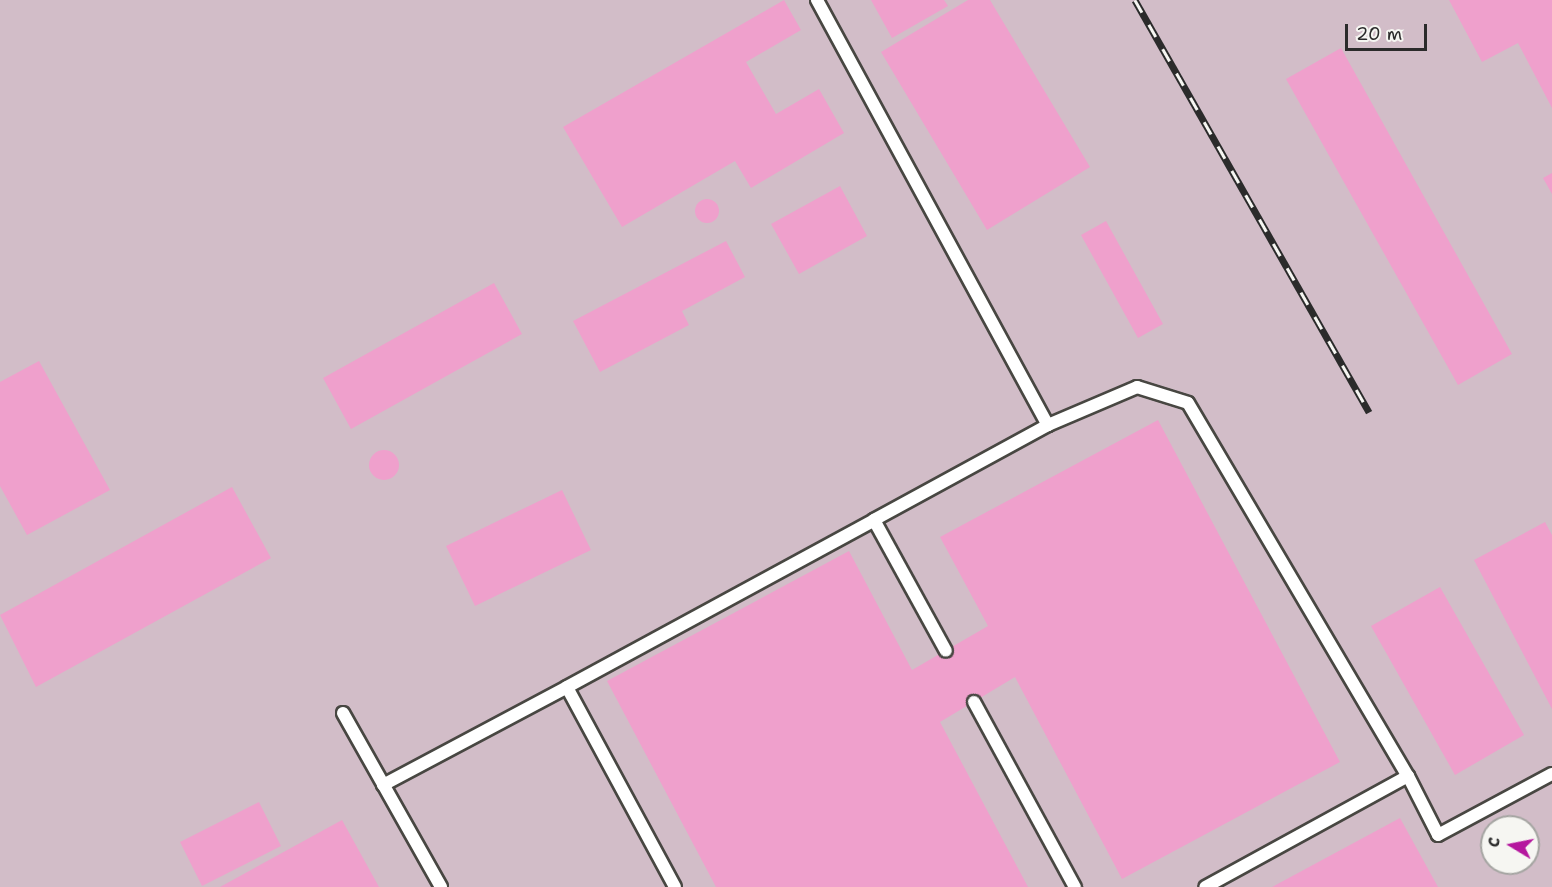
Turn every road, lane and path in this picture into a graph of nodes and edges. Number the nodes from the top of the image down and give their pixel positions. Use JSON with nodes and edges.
{"nodes":[{"id":1,"x":817,"y":0,"type":"edge"},
{"id":2,"x":1048,"y":425,"type":"junction"},
{"id":3,"x":874,"y":520,"type":"junction"},
{"id":4,"x":946,"y":651,"type":"dead end"},
{"id":5,"x":567,"y":687,"type":"junction"},
{"id":6,"x":974,"y":702,"type":"dead end"},
{"id":7,"x":343,"y":713,"type":"dead end"},
{"id":8,"x":1552,"y":774,"type":"edge"},
{"id":9,"x":1408,"y":776,"type":"junction"},
{"id":10,"x":383,"y":785,"type":"junction"},
{"id":11,"x":441,"y":887,"type":"edge"},
{"id":12,"x":675,"y":887,"type":"edge"},
{"id":13,"x":1074,"y":887,"type":"edge"},
{"id":14,"x":1205,"y":887,"type":"edge"}],
"edges":[{"from":1,"to":2,"type":"lane"},
{"from":2,"to":3,"type":"lane"},
{"from":2,"to":9,"type":"lane"},
{"from":3,"to":4,"type":"lane"},
{"from":3,"to":5,"type":"lane"},
{"from":5,"to":10,"type":"lane"},
{"from":5,"to":12,"type":"lane"},
{"from":6,"to":13,"type":"lane"},
{"from":7,"to":10,"type":"lane"},
{"from":8,"to":9,"type":"lane"},
{"from":9,"to":14,"type":"lane"},
{"from":10,"to":11,"type":"lane"}]}
